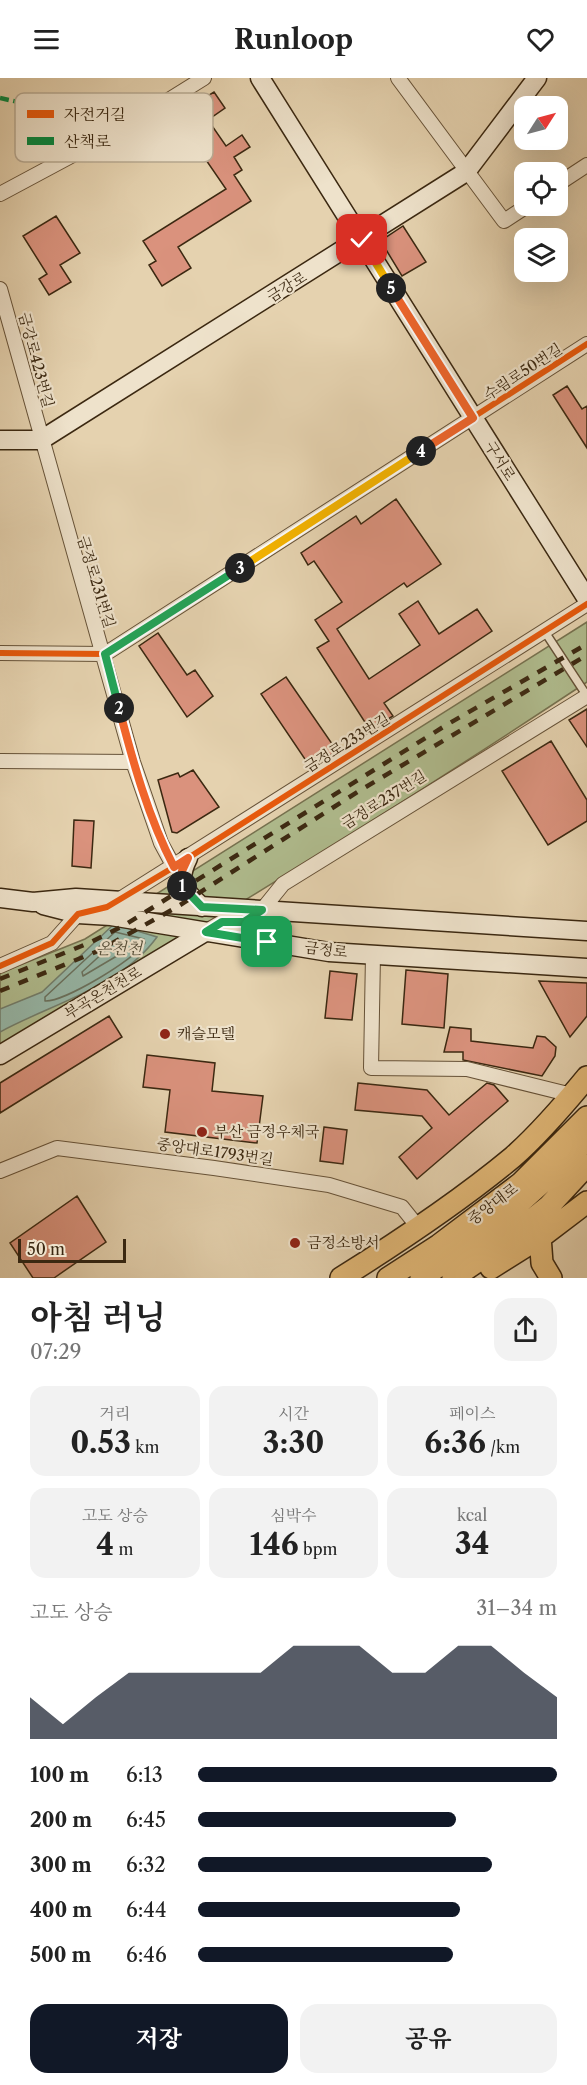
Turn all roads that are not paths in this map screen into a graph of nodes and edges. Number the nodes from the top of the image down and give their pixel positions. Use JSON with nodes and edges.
{"nodes":[{"id":1,"x":204,"y":78,"type":"edge"},
{"id":2,"x":260,"y":78,"type":"edge"},
{"id":3,"x":398,"y":78,"type":"edge"},
{"id":4,"x":537,"y":78,"type":"edge"},
{"id":5,"x":180,"y":93,"type":"edge"},
{"id":6,"x":60,"y":162,"type":"edge"},
{"id":7,"x":587,"y":165,"type":"edge"},
{"id":8,"x":466,"y":172,"type":"junction"},
{"id":9,"x":568,"y":177,"type":"edge"},
{"id":10,"x":0,"y":194,"type":"edge"},
{"id":11,"x":514,"y":214,"type":"edge"},
{"id":12,"x":362,"y":240,"type":"junction"},
{"id":13,"x":0,"y":289,"type":"edge"},
{"id":14,"x":587,"y":344,"type":"edge"},
{"id":15,"x":473,"y":418,"type":"junction"},
{"id":16,"x":0,"y":440,"type":"edge"},
{"id":17,"x":41,"y":440,"type":"junction"},
{"id":18,"x":587,"y":599,"type":"edge"},
{"id":19,"x":587,"y":604,"type":"edge"},
{"id":20,"x":548,"y":636,"type":"junction"},
{"id":21,"x":0,"y":653,"type":"edge"},
{"id":22,"x":105,"y":654,"type":"junction"},
{"id":23,"x":587,"y":696,"type":"edge"},
{"id":24,"x":0,"y":761,"type":"edge"},
{"id":25,"x":133,"y":762,"type":"junction"},
{"id":26,"x":181,"y":862,"type":"junction"},
{"id":27,"x":0,"y":898,"type":"edge"},
{"id":28,"x":33,"y":902,"type":"junction"},
{"id":29,"x":121,"y":906,"type":"junction"},
{"id":30,"x":202,"y":907,"type":"junction"},
{"id":31,"x":262,"y":910,"type":"junction"},
{"id":32,"x":78,"y":915,"type":"junction"},
{"id":33,"x":202,"y":932,"type":"junction"},
{"id":34,"x":587,"y":932,"type":"edge"},
{"id":35,"x":373,"y":955,"type":"junction"},
{"id":36,"x":0,"y":966,"type":"edge"},
{"id":37,"x":587,"y":968,"type":"edge"},
{"id":38,"x":0,"y":1055,"type":"edge"},
{"id":39,"x":587,"y":1077,"type":"edge"},
{"id":40,"x":572,"y":1095,"type":"junction"},
{"id":41,"x":587,"y":1117,"type":"edge"},
{"id":42,"x":587,"y":1139,"type":"edge"},
{"id":43,"x":587,"y":1165,"type":"edge"},
{"id":44,"x":0,"y":1171,"type":"edge"},
{"id":45,"x":587,"y":1202,"type":"edge"},
{"id":46,"x":418,"y":1227,"type":"junction"},
{"id":47,"x":540,"y":1236,"type":"junction"},
{"id":48,"x":341,"y":1278,"type":"edge"},
{"id":49,"x":388,"y":1278,"type":"edge"},
{"id":50,"x":421,"y":1278,"type":"edge"},
{"id":51,"x":453,"y":1278,"type":"edge"},
{"id":52,"x":475,"y":1278,"type":"edge"},
{"id":53,"x":551,"y":1278,"type":"edge"}],
"edges":[{"from":1,"to":5,"type":"street"},
{"from":2,"to":12,"type":"main road","name":"구서로"},
{"from":3,"to":8,"type":"street"},
{"from":4,"to":8,"type":"main road","name":"금강로"},
{"from":6,"to":10,"type":"street"},
{"from":7,"to":9,"type":"street"},
{"from":8,"to":11,"type":"street"},
{"from":8,"to":12,"type":"main road","name":"금강로"},
{"from":12,"to":15,"type":"main road","name":"구서로"},
{"from":12,"to":17,"type":"main road","name":"금강로"},
{"from":13,"to":17,"type":"street","name":"금강로423번길"},
{"from":14,"to":15,"type":"street","name":"수림로50번길"},
{"from":15,"to":18,"type":"main road","name":"구서로"},
{"from":15,"to":22,"type":"street","name":"수림로50번길"},
{"from":16,"to":17,"type":"main road"},
{"from":17,"to":22,"type":"street","name":"금정로231번길"},
{"from":19,"to":20,"type":"street","name":"금정로233번길"},
{"from":20,"to":23,"type":"lane"},
{"from":20,"to":26,"type":"street","name":"금정로233번길"},
{"from":21,"to":22,"type":"street"},
{"from":22,"to":25,"type":"street","name":"금정로231번길"},
{"from":23,"to":31,"type":"street","name":"금정로237번길"},
{"from":24,"to":25,"type":"street"},
{"from":25,"to":26,"type":"street","name":"금정로231번길"},
{"from":26,"to":29,"type":"street","name":"금정로233번길"},
{"from":26,"to":30,"type":"main road"},
{"from":27,"to":28,"type":"main road","name":"금정로"},
{"from":28,"to":29,"type":"main road","name":"금정로"},
{"from":28,"to":32,"type":"main road","name":"금정로"},
{"from":29,"to":30,"type":"main road","name":"금정로"},
{"from":29,"to":32,"type":"main road","name":"금정로"},
{"from":29,"to":33,"type":"main road","name":"금정로"},
{"from":30,"to":31,"type":"main road","name":"금정로"},
{"from":31,"to":33,"type":"street","name":"금정로237번길"},
{"from":31,"to":34,"type":"main road","name":"금정로"},
{"from":32,"to":36,"type":"street"},
{"from":33,"to":35,"type":"main road","name":"금정로"},
{"from":33,"to":38,"type":"main road","name":"부곡온천천로"},
{"from":35,"to":37,"type":"main road","name":"금정로"},
{"from":35,"to":40,"type":"street"},
{"from":39,"to":40,"type":"main road"},
{"from":40,"to":46,"type":"main road"},
{"from":41,"to":49,"type":"main road","name":"중앙대로"},
{"from":42,"to":50,"type":"main road","name":"중앙대로"},
{"from":43,"to":51,"type":"main road"},
{"from":44,"to":46,"type":"street","name":"중앙대로1793번길"},
{"from":45,"to":47,"type":"main road"},
{"from":46,"to":48,"type":"main road"},
{"from":47,"to":52,"type":"main road"},
{"from":47,"to":53,"type":"main road"}]}
